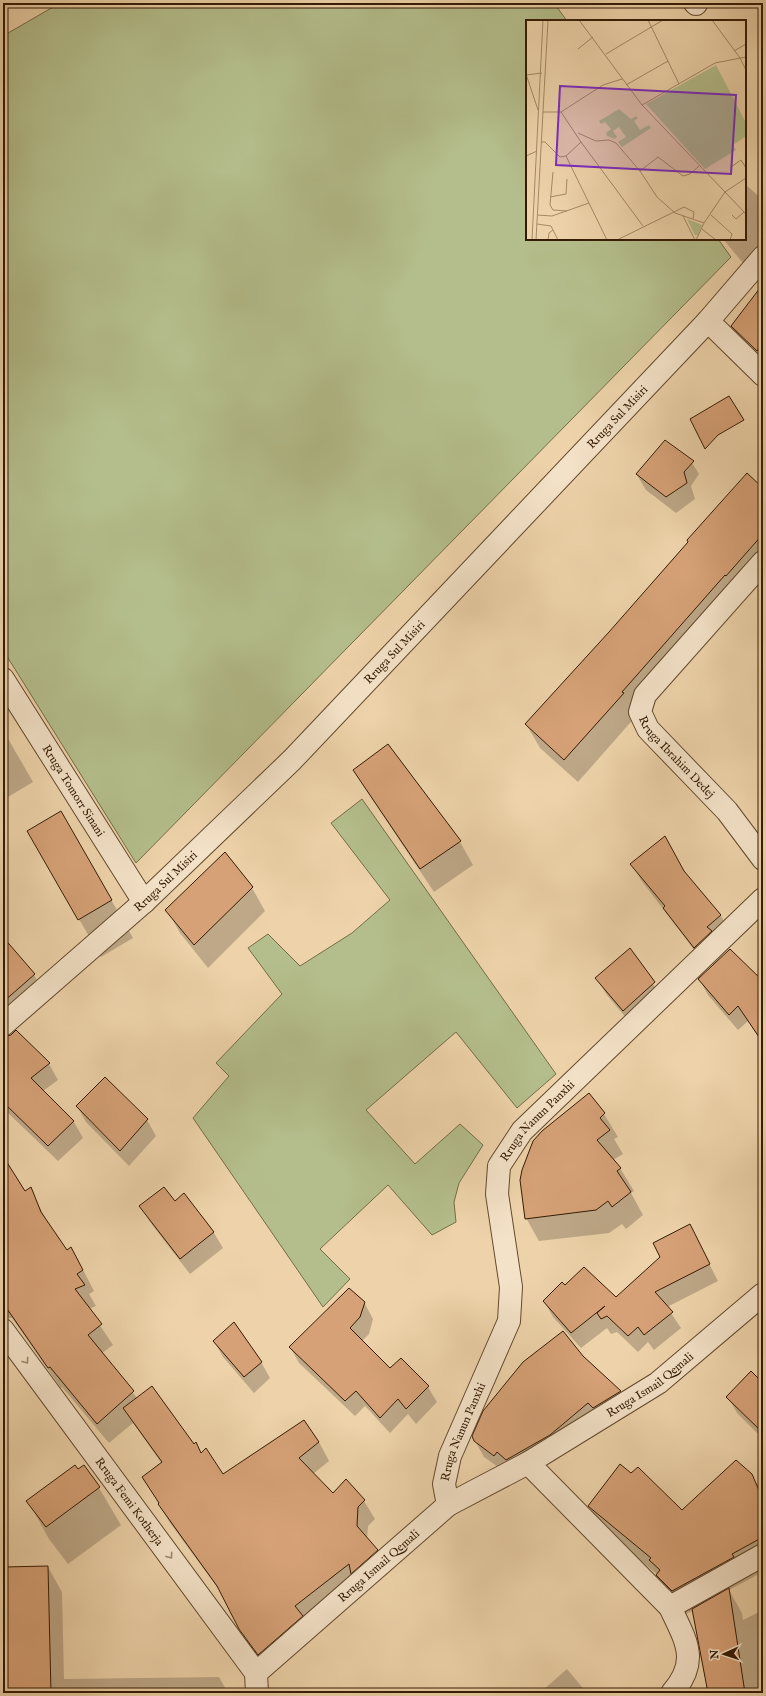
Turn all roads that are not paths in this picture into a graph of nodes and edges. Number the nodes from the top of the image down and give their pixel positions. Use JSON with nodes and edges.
{"nodes":[{"id":1,"x":763,"y":257,"type":"edge"},
{"id":2,"x":708,"y":321,"type":"junction"},
{"id":3,"x":763,"y":375,"type":"edge"},
{"id":4,"x":763,"y":562,"type":"edge"},
{"id":5,"x":3,"y":679,"type":"edge"},
{"id":6,"x":763,"y":859,"type":"edge"},
{"id":7,"x":763,"y":899,"type":"edge"},
{"id":8,"x":144,"y":902,"type":"junction"},
{"id":9,"x":3,"y":1025,"type":"edge"},
{"id":10,"x":763,"y":1294,"type":"edge"},
{"id":11,"x":3,"y":1330,"type":"edge"},
{"id":12,"x":528,"y":1463,"type":"junction"},
{"id":13,"x":448,"y":1505,"type":"junction"},
{"id":14,"x":763,"y":1555,"type":"edge"},
{"id":15,"x":670,"y":1607,"type":"junction"},
{"id":16,"x":257,"y":1683,"type":"edge"},
{"id":17,"x":672,"y":1693,"type":"edge"}],
"edges":[{"from":1,"to":2,"type":"street","name":"Rruga Sul Misiri"},
{"from":2,"to":3,"type":"street"},
{"from":2,"to":8,"type":"street","name":"Rruga Sul Misiri"},
{"from":4,"to":6,"type":"street","name":"Rruga Ibrahim Dedej"},
{"from":5,"to":8,"type":"street","name":"Rruga Tomorr Sinani"},
{"from":7,"to":13,"type":"street","name":"Rruga Nanun Panxhi"},
{"from":8,"to":9,"type":"street","name":"Rruga Sul Misiri"},
{"from":10,"to":12,"type":"street","name":"Rruga Ismail Qemali"},
{"from":11,"to":16,"type":"street","name":"Rruga Femi Kotherja","one_way":true},
{"from":12,"to":13,"type":"street","name":"Rruga Ismail Qemali"},
{"from":12,"to":15,"type":"street"},
{"from":13,"to":16,"type":"street","name":"Rruga Ismail Qemali"},
{"from":14,"to":15,"type":"street"},
{"from":15,"to":17,"type":"street"}]}
